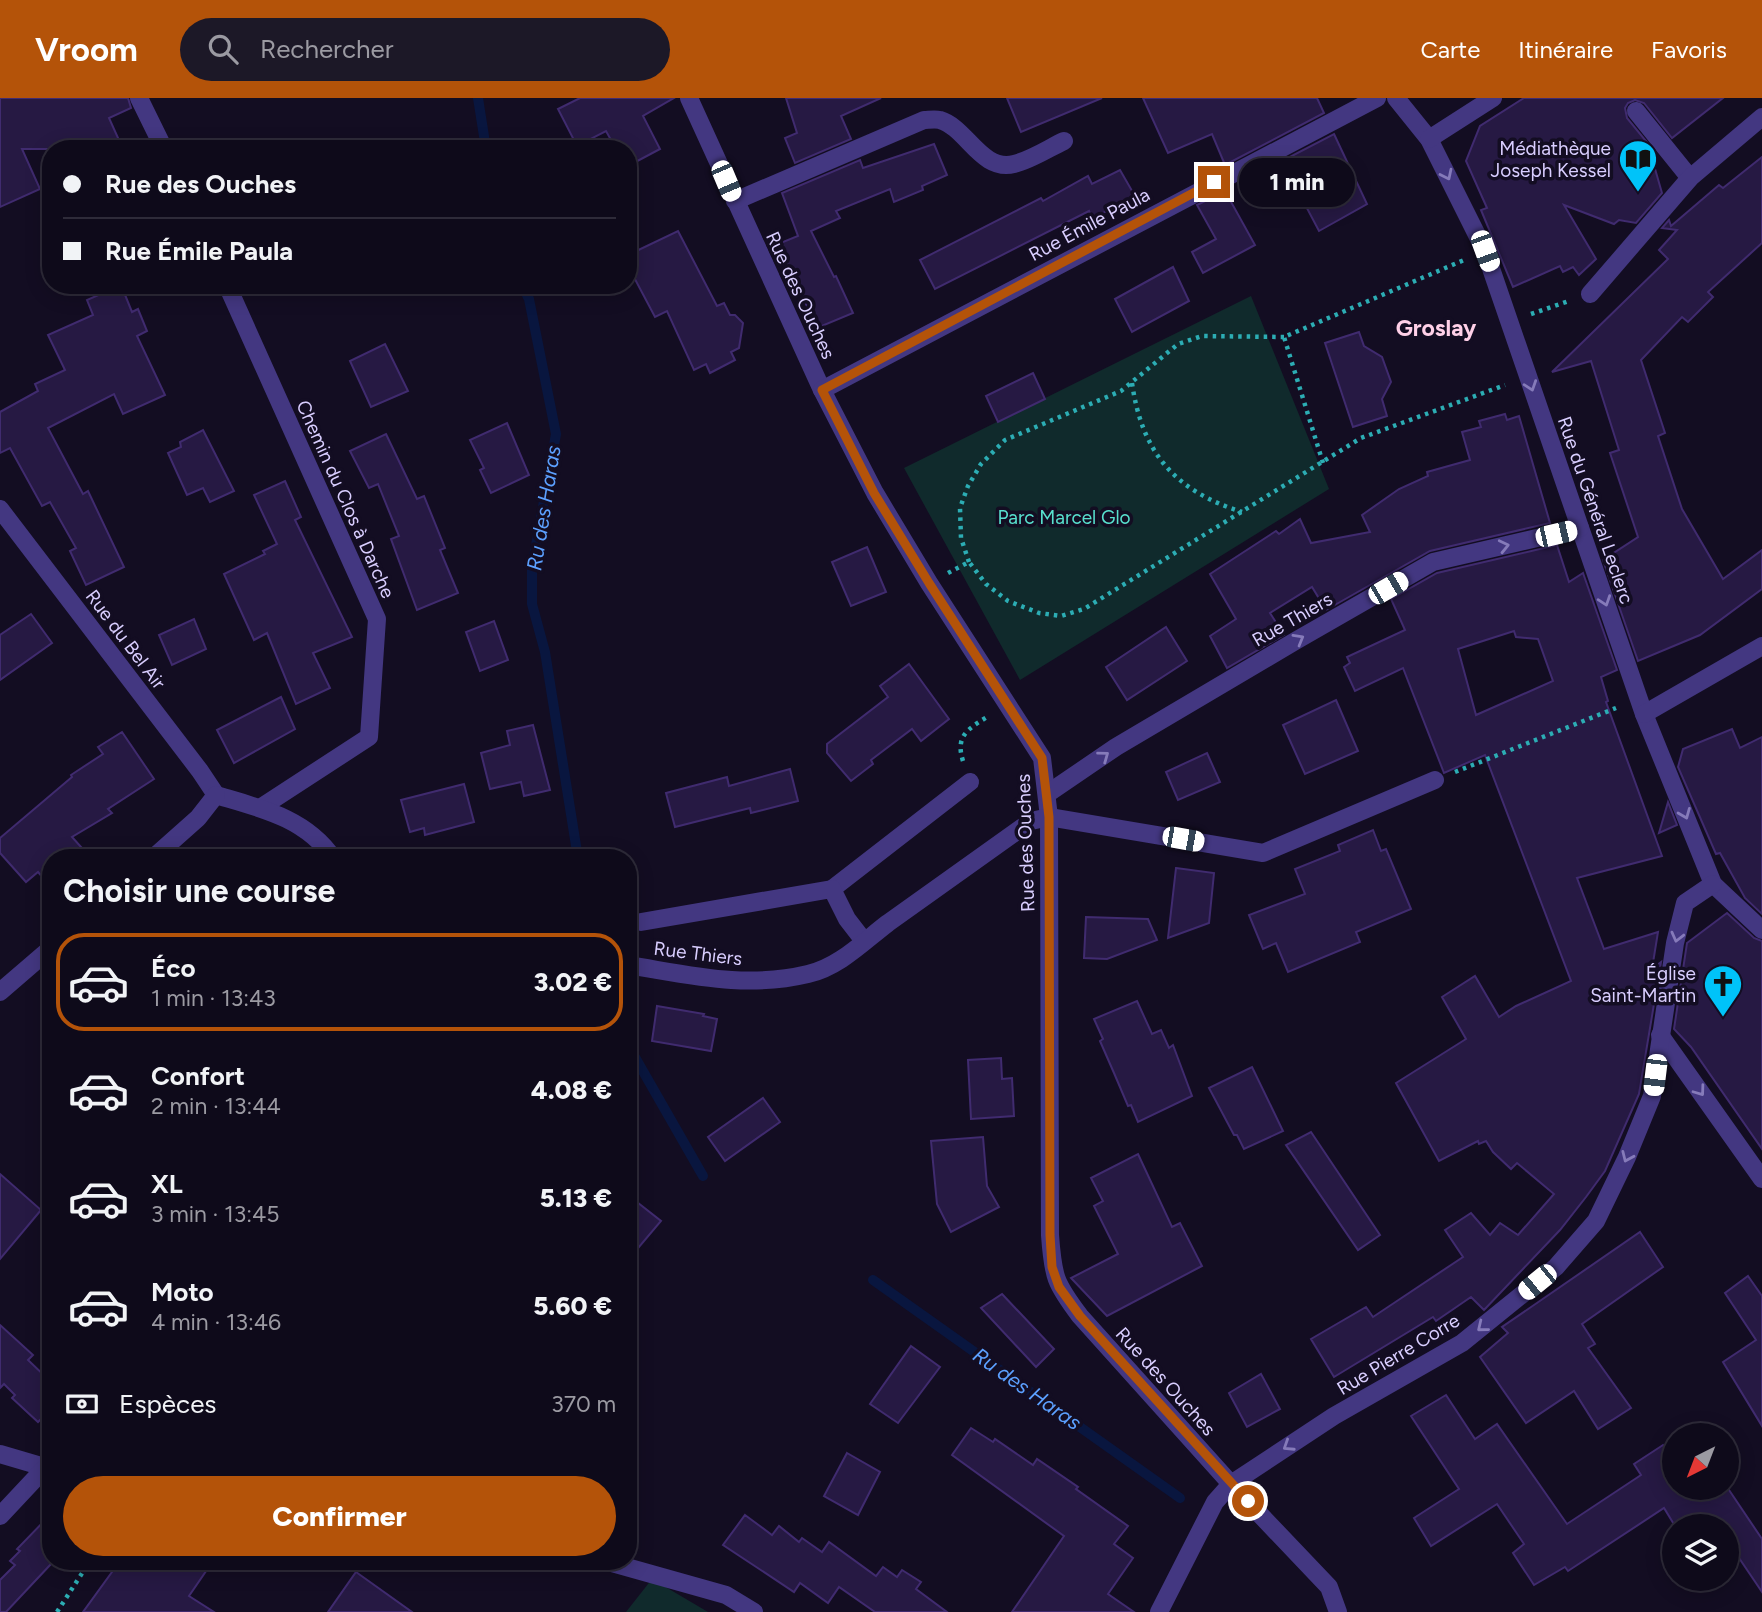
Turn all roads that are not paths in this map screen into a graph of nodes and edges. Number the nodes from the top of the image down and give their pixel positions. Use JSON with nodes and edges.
{"nodes":[{"id":1,"x":139,"y":98,"type":"edge"},
{"id":2,"x":689,"y":98,"type":"edge"},
{"id":3,"x":1377,"y":98,"type":"edge"},
{"id":4,"x":1396,"y":98,"type":"edge"},
{"id":5,"x":1493,"y":98,"type":"edge"},
{"id":6,"x":1636,"y":111,"type":"dead end"},
{"id":7,"x":1762,"y":117,"type":"edge"},
{"id":8,"x":1429,"y":139,"type":"junction"},
{"id":9,"x":160,"y":140,"type":"edge"},
{"id":10,"x":1065,"y":141,"type":"dead end"},
{"id":11,"x":1690,"y":178,"type":"junction"},
{"id":12,"x":734,"y":201,"type":"junction"},
{"id":13,"x":231,"y":294,"type":"edge"},
{"id":14,"x":1590,"y":294,"type":"road end"},
{"id":15,"x":822,"y":390,"type":"junction"},
{"id":16,"x":0,"y":509,"type":"edge"},
{"id":17,"x":1580,"y":528,"type":"junction"},
{"id":18,"x":1762,"y":646,"type":"edge"},
{"id":19,"x":1642,"y":707,"type":"junction"},
{"id":20,"x":1435,"y":780,"type":"road end"},
{"id":21,"x":970,"y":782,"type":"road end"},
{"id":22,"x":1047,"y":794,"type":"junction"},
{"id":23,"x":216,"y":795,"type":"junction"},
{"id":24,"x":260,"y":808,"type":"junction"},
{"id":25,"x":1049,"y":817,"type":"junction"},
{"id":26,"x":163,"y":849,"type":"edge"},
{"id":27,"x":327,"y":849,"type":"edge"},
{"id":28,"x":1713,"y":884,"type":"junction"},
{"id":29,"x":832,"y":889,"type":"junction"},
{"id":30,"x":641,"y":922,"type":"dead end"},
{"id":31,"x":1762,"y":930,"type":"edge"},
{"id":32,"x":864,"y":941,"type":"junction"},
{"id":33,"x":42,"y":956,"type":"edge"},
{"id":34,"x":637,"y":966,"type":"edge"},
{"id":35,"x":0,"y":992,"type":"edge"},
{"id":36,"x":1660,"y":1035,"type":"junction"},
{"id":37,"x":1755,"y":1154,"type":"edge"},
{"id":38,"x":1762,"y":1179,"type":"edge"},
{"id":39,"x":0,"y":1454,"type":"edge"},
{"id":40,"x":42,"y":1466,"type":"edge"},
{"id":41,"x":42,"y":1474,"type":"edge"},
{"id":42,"x":1231,"y":1484,"type":"junction"},
{"id":43,"x":0,"y":1516,"type":"edge"},
{"id":44,"x":637,"y":1570,"type":"edge"},
{"id":45,"x":754,"y":1612,"type":"edge"},
{"id":46,"x":1159,"y":1612,"type":"edge"},
{"id":47,"x":1338,"y":1612,"type":"edge"}],
"edges":[{"from":1,"to":9,"type":"street"},
{"from":2,"to":12,"type":"street","name":"Rue des Ouches"},
{"from":3,"to":15,"type":"street","name":"Rue Émile Paula"},
{"from":4,"to":8,"type":"street","name":"Rue du Général Leclerc"},
{"from":5,"to":8,"type":"street"},
{"from":6,"to":11,"type":"street"},
{"from":7,"to":11,"type":"street"},
{"from":8,"to":17,"type":"street","name":"Rue du Général Leclerc","one_way":true},
{"from":10,"to":12,"type":"street"},
{"from":11,"to":14,"type":"street"},
{"from":12,"to":15,"type":"street","name":"Rue des Ouches"},
{"from":13,"to":24,"type":"street","name":"Chemin du Clos à Darche"},
{"from":15,"to":22,"type":"street","name":"Rue des Ouches"},
{"from":16,"to":23,"type":"street","name":"Rue du Bel Air"},
{"from":17,"to":19,"type":"street","name":"Rue du Général Leclerc","one_way":true},
{"from":22,"to":17,"type":"street","name":"Rue Thiers","one_way":true},
{"from":18,"to":19,"type":"street"},
{"from":19,"to":28,"type":"street","name":"Rue du Général Leclerc","one_way":true},
{"from":20,"to":25,"type":"street"},
{"from":21,"to":29,"type":"street"},
{"from":22,"to":25,"type":"street","name":"Rue des Ouches"},
{"from":23,"to":24,"type":"street"},
{"from":23,"to":26,"type":"street"},
{"from":24,"to":27,"type":"street"},
{"from":25,"to":32,"type":"street","name":"Rue Thiers"},
{"from":25,"to":42,"type":"street","name":"Rue des Ouches"},
{"from":28,"to":31,"type":"street","name":"Rue du Général Leclerc"},
{"from":28,"to":36,"type":"street","name":"Rue Pierre Corre","one_way":true},
{"from":29,"to":30,"type":"street"},
{"from":29,"to":32,"type":"street"},
{"from":32,"to":34,"type":"street","name":"Rue Thiers"},
{"from":33,"to":35,"type":"street"},
{"from":36,"to":37,"type":"street","one_way":true},
{"from":36,"to":42,"type":"street","name":"Rue Pierre Corre","one_way":true},
{"from":37,"to":38,"type":"street"},
{"from":39,"to":40,"type":"street"},
{"from":41,"to":43,"type":"street"},
{"from":42,"to":46,"type":"street","name":"Rue Pierre Corre"},
{"from":42,"to":47,"type":"street","name":"Rue des Ouches"},
{"from":44,"to":45,"type":"street"}]}
